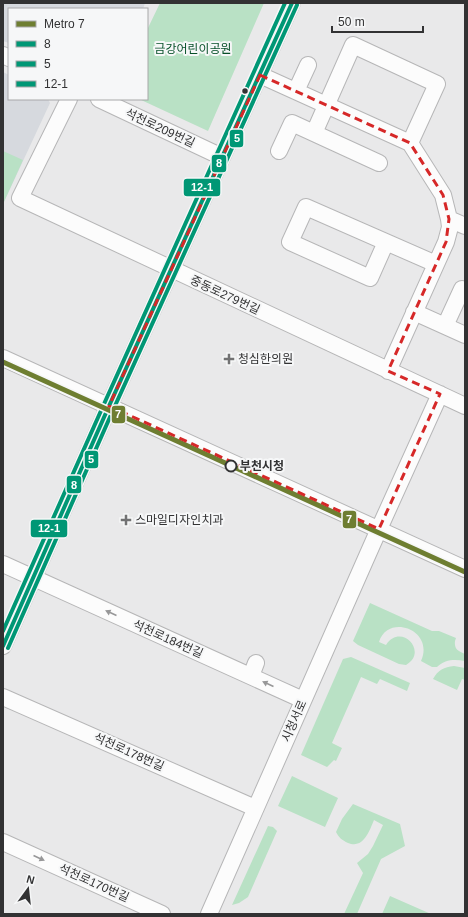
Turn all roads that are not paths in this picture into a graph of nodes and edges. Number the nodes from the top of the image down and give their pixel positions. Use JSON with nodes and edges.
{"nodes":[{"id":1,"x":292,"y":3,"type":"edge"},
{"id":2,"x":308,"y":65,"type":"dead end"},
{"id":3,"x":260,"y":74,"type":"junction"},
{"id":4,"x":296,"y":91,"type":"junction"},
{"id":5,"x":69,"y":100,"type":"edge"},
{"id":6,"x":101,"y":100,"type":"edge"},
{"id":7,"x":327,"y":105,"type":"junction"},
{"id":8,"x":314,"y":133,"type":"junction"},
{"id":9,"x":410,"y":143,"type":"junction"},
{"id":10,"x":279,"y":151,"type":"dead end"},
{"id":11,"x":222,"y":157,"type":"junction"},
{"id":12,"x":379,"y":163,"type":"dead end"},
{"id":13,"x":449,"y":219,"type":"junction"},
{"id":14,"x":465,"y":226,"type":"edge"},
{"id":15,"x":386,"y":242,"type":"junction"},
{"id":16,"x":436,"y":264,"type":"junction"},
{"id":17,"x":171,"y":270,"type":"junction"},
{"id":18,"x":462,"y":289,"type":"dead end"},
{"id":19,"x":414,"y":312,"type":"junction"},
{"id":20,"x":445,"y":326,"type":"junction"},
{"id":21,"x":465,"y":335,"type":"edge"},
{"id":22,"x":3,"y":358,"type":"edge"},
{"id":23,"x":388,"y":371,"type":"junction"},
{"id":24,"x":440,"y":394,"type":"junction"},
{"id":25,"x":109,"y":406,"type":"junction"},
{"id":26,"x":465,"y":406,"type":"edge"},
{"id":27,"x":379,"y":529,"type":"junction"},
{"id":28,"x":3,"y":564,"type":"edge"},
{"id":29,"x":465,"y":569,"type":"edge"},
{"id":30,"x":34,"y":578,"type":"junction"},
{"id":31,"x":3,"y":646,"type":"edge"},
{"id":32,"x":3,"y":697,"type":"edge"},
{"id":33,"x":303,"y":700,"type":"junction"},
{"id":34,"x":255,"y":808,"type":"junction"},
{"id":35,"x":3,"y":842,"type":"edge"},
{"id":36,"x":162,"y":914,"type":"edge"},
{"id":37,"x":209,"y":914,"type":"edge"}],
"edges":[{"from":1,"to":3,"type":"street"},
{"from":2,"to":4,"type":"street"},
{"from":3,"to":4,"type":"street"},
{"from":3,"to":11,"type":"street"},
{"from":4,"to":7,"type":"street"},
{"from":5,"to":17,"type":"street","name":"중동로279번길"},
{"from":6,"to":11,"type":"street","name":"석천로209번길"},
{"from":7,"to":8,"type":"street"},
{"from":7,"to":9,"type":"street"},
{"from":7,"to":9,"type":"street"},
{"from":8,"to":10,"type":"street"},
{"from":8,"to":12,"type":"street"},
{"from":9,"to":13,"type":"street"},
{"from":11,"to":17,"type":"street"},
{"from":13,"to":14,"type":"street"},
{"from":13,"to":16,"type":"street"},
{"from":15,"to":15,"type":"street"},
{"from":15,"to":16,"type":"street"},
{"from":16,"to":19,"type":"street"},
{"from":17,"to":23,"type":"street","name":"중동로279번길"},
{"from":17,"to":25,"type":"street"},
{"from":18,"to":20,"type":"street"},
{"from":19,"to":20,"type":"street"},
{"from":19,"to":23,"type":"street"},
{"from":20,"to":21,"type":"street"},
{"from":22,"to":25,"type":"street"},
{"from":23,"to":24,"type":"street","name":"중동로279번길"},
{"from":24,"to":26,"type":"street","name":"중동로279번길"},
{"from":24,"to":27,"type":"street","name":"시청서로"},
{"from":25,"to":27,"type":"street"},
{"from":25,"to":30,"type":"street"},
{"from":27,"to":29,"type":"street"},
{"from":27,"to":33,"type":"street","name":"시청서로"},
{"from":28,"to":30,"type":"street","name":"석천로184번길"},
{"from":30,"to":31,"type":"street"},
{"from":33,"to":30,"type":"street","name":"석천로184번길","one_way":true},
{"from":32,"to":34,"type":"street","name":"석천로178번길"},
{"from":33,"to":34,"type":"street","name":"시청서로"},
{"from":34,"to":37,"type":"street","name":"시청서로"},
{"from":35,"to":36,"type":"street","name":"석천로170번길","one_way":true}]}
